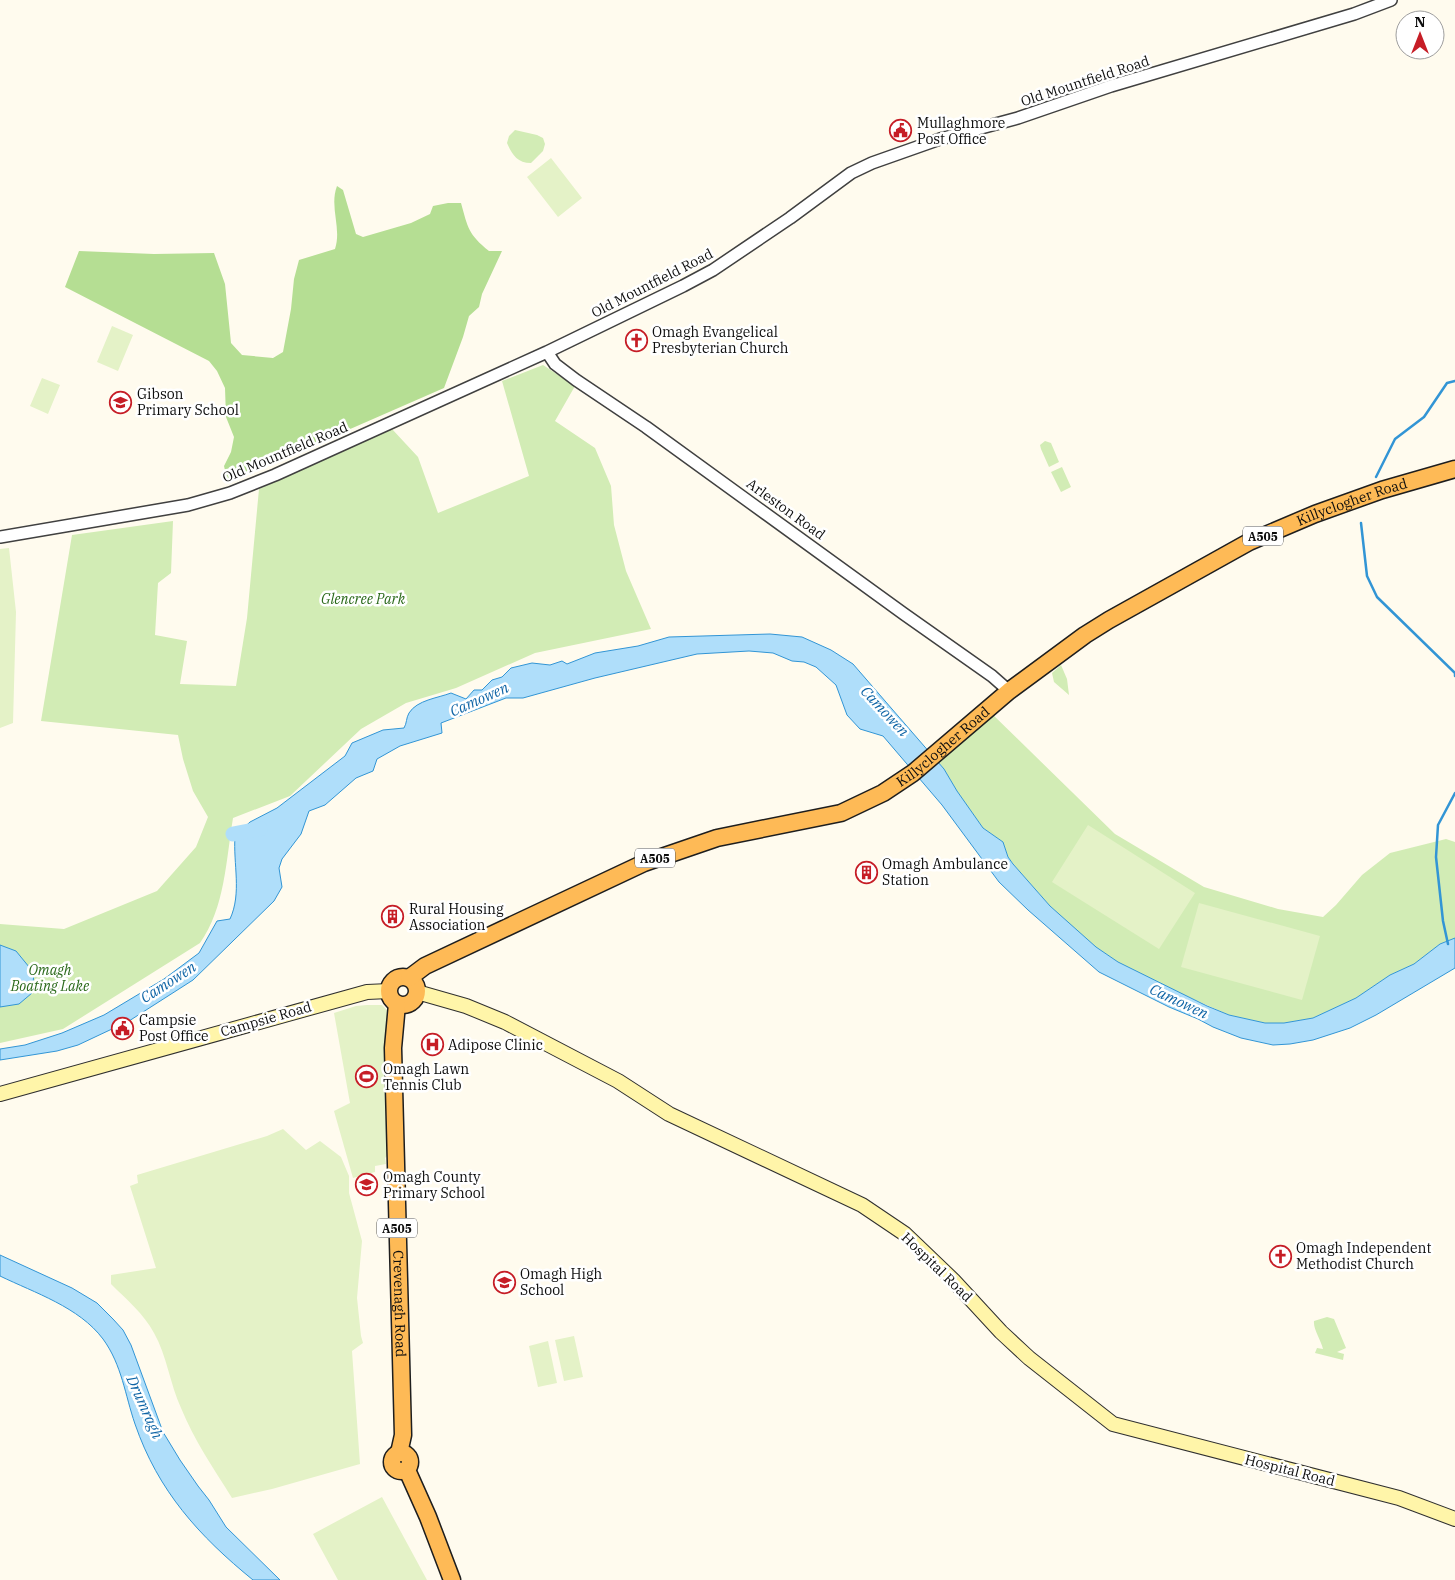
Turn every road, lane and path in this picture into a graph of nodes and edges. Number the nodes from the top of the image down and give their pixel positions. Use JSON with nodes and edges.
{"nodes":[{"id":1,"x":1391,"y":0,"type":"edge"},
{"id":2,"x":547,"y":352,"type":"junction"},
{"id":3,"x":1455,"y":469,"type":"edge"},
{"id":4,"x":0,"y":537,"type":"edge"},
{"id":5,"x":1009,"y":691,"type":"junction"},
{"id":6,"x":409,"y":978,"type":"junction"},
{"id":7,"x":417,"y":992,"type":"junction"},
{"id":8,"x":393,"y":997,"type":"junction"},
{"id":9,"x":0,"y":1094,"type":"edge"},
{"id":10,"x":1455,"y":1519,"type":"edge"},
{"id":11,"x":452,"y":1580,"type":"edge"}],
"edges":[{"from":1,"to":2,"type":"street","name":"Old Mountfield Road"},
{"from":2,"to":4,"type":"street","name":"Old Mountfield Road"},
{"from":2,"to":5,"type":"street","name":"Arleston Road"},
{"from":3,"to":5,"type":"highway","name":"Killyclogher Road","number":"A505"},
{"from":5,"to":6,"type":"highway","name":"Killyclogher Road","number":"A505"},
{"from":6,"to":7,"type":"highway"},
{"from":6,"to":8,"type":"highway","number":"A505"},
{"from":7,"to":8,"type":"highway"},
{"from":7,"to":10,"type":"main road","name":"Hospital Road"},
{"from":8,"to":9,"type":"main road","name":"Campsie Road"},
{"from":8,"to":11,"type":"highway","name":"Crevenagh Road","number":"A505"}]}
